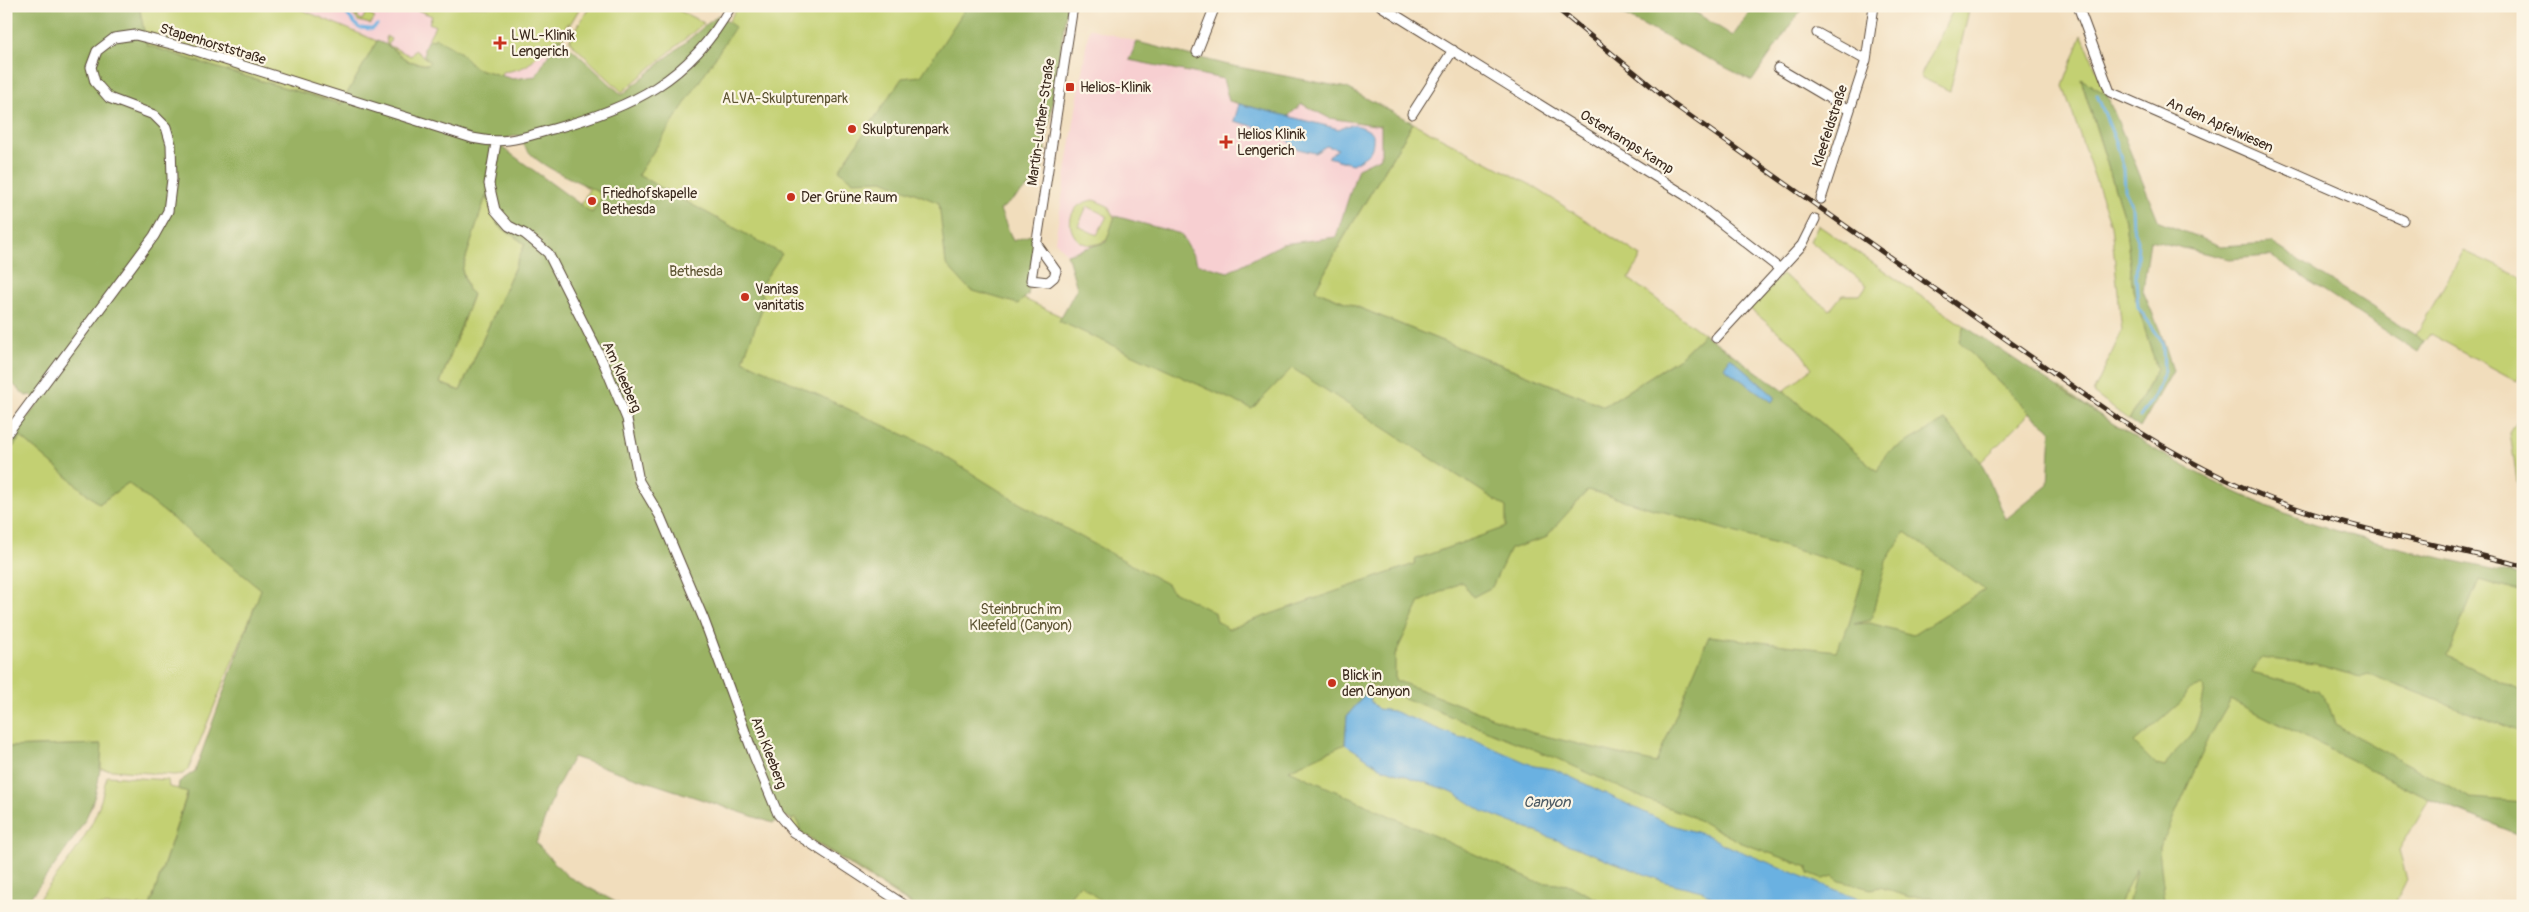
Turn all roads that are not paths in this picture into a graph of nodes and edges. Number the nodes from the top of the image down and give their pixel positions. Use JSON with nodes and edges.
{"nodes":[{"id":1,"x":731,"y":6,"type":"edge"},
{"id":2,"x":1073,"y":6,"type":"edge"},
{"id":3,"x":1215,"y":6,"type":"edge"},
{"id":4,"x":1381,"y":6,"type":"edge"},
{"id":5,"x":1874,"y":6,"type":"edge"},
{"id":6,"x":2078,"y":6,"type":"edge"},
{"id":7,"x":1818,"y":34,"type":"dead end"},
{"id":8,"x":1453,"y":50,"type":"junction"},
{"id":9,"x":1197,"y":52,"type":"dead end"},
{"id":10,"x":1866,"y":60,"type":"junction"},
{"id":11,"x":1778,"y":68,"type":"dead end"},
{"id":12,"x":1849,"y":110,"type":"junction"},
{"id":13,"x":1412,"y":114,"type":"dead end"},
{"id":14,"x":496,"y":143,"type":"junction"},
{"id":15,"x":1821,"y":199,"type":"dead end"},
{"id":16,"x":1815,"y":219,"type":"dead end"},
{"id":17,"x":2403,"y":220,"type":"dead end"},
{"id":18,"x":1036,"y":243,"type":"dead end"},
{"id":19,"x":1780,"y":269,"type":"junction"},
{"id":20,"x":1716,"y":338,"type":"dead end"},
{"id":21,"x":6,"y":435,"type":"edge"},
{"id":22,"x":906,"y":906,"type":"edge"}],
"edges":[{"from":1,"to":14,"type":"street"},
{"from":2,"to":18,"type":"street","name":"Martin-Luther-Straße"},
{"from":3,"to":9,"type":"street"},
{"from":4,"to":8,"type":"street","name":"Osterkamps Kamp"},
{"from":5,"to":10,"type":"street","name":"Kleefeldstraße"},
{"from":6,"to":17,"type":"street","name":"An den Apfelwiesen"},
{"from":7,"to":10,"type":"street"},
{"from":8,"to":13,"type":"street"},
{"from":8,"to":19,"type":"street","name":"Osterkamps Kamp"},
{"from":10,"to":12,"type":"street","name":"Kleefeldstraße"},
{"from":11,"to":12,"type":"street"},
{"from":12,"to":15,"type":"street","name":"Kleefeldstraße"},
{"from":14,"to":21,"type":"street","name":"Stapenhorststraße"},
{"from":14,"to":22,"type":"street","name":"Am Kleeberg"},
{"from":16,"to":19,"type":"street"},
{"from":19,"to":20,"type":"street"}]}
